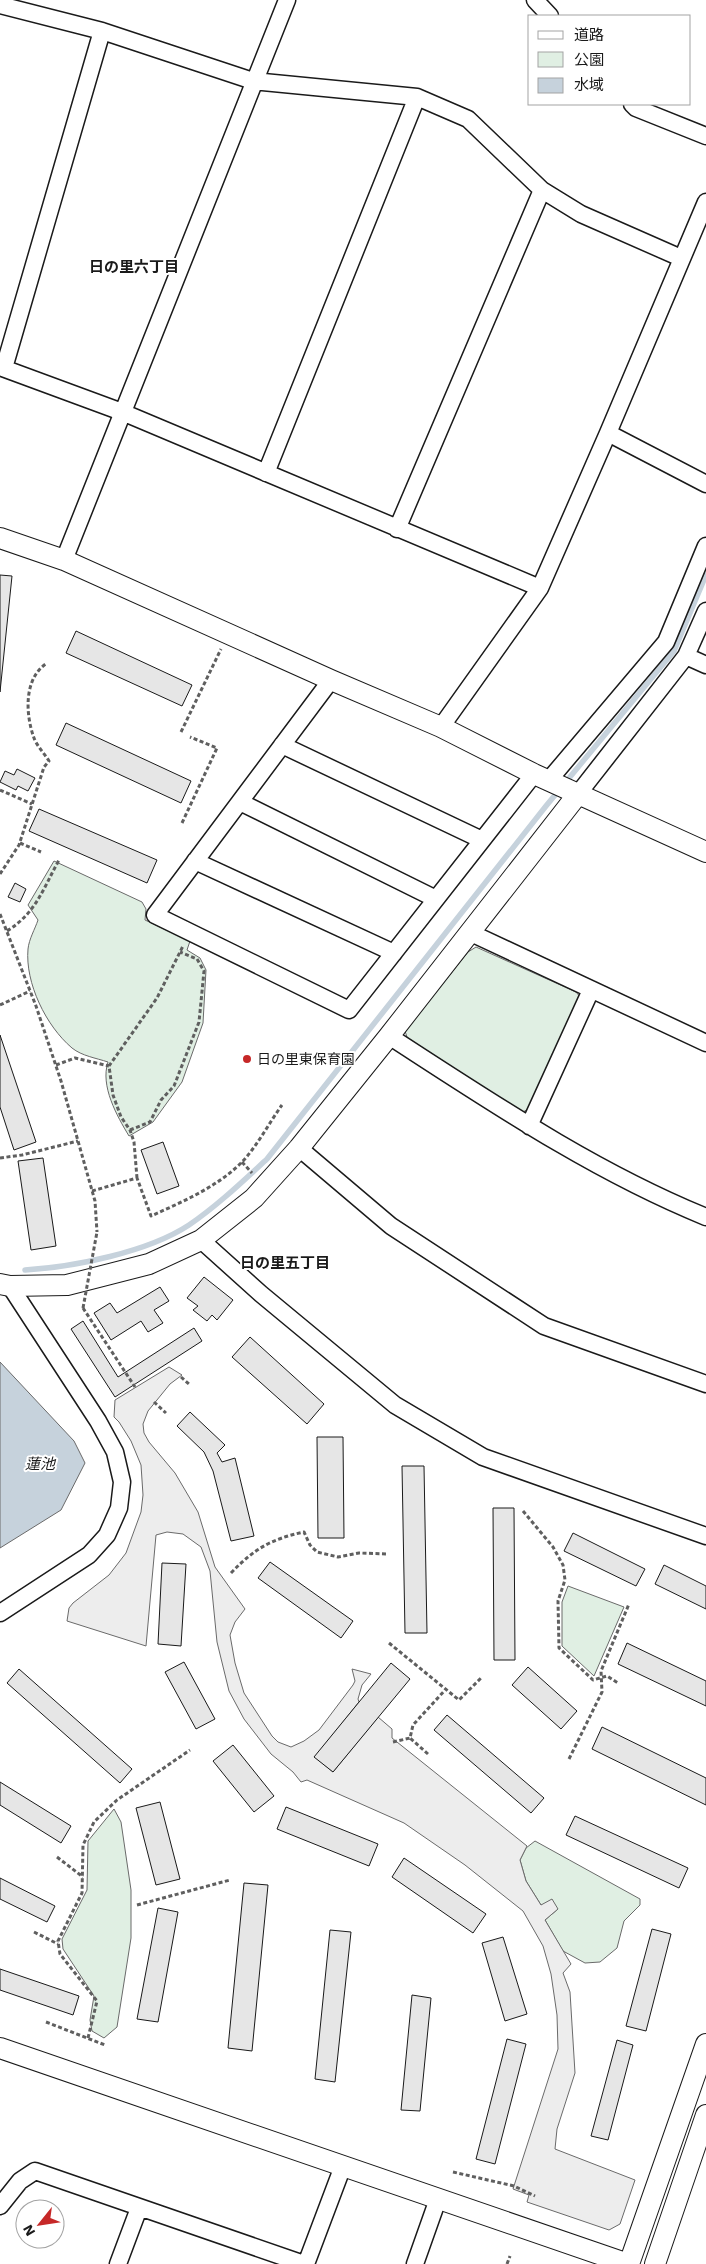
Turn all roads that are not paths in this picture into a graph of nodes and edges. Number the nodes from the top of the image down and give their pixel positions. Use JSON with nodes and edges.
{"nodes":[{"id":1,"x":287,"y":0,"type":"edge"},
{"id":2,"x":535,"y":0,"type":"edge"},
{"id":3,"x":0,"y":5,"type":"edge"},
{"id":4,"x":549,"y":15,"type":"edge"},
{"id":5,"x":102,"y":31,"type":"junction"},
{"id":6,"x":253,"y":80,"type":"junction"},
{"id":7,"x":417,"y":97,"type":"junction"},
{"id":8,"x":633,"y":105,"type":"edge"},
{"id":9,"x":706,"y":136,"type":"edge"},
{"id":10,"x":542,"y":190,"type":"junction"},
{"id":11,"x":706,"y":202,"type":"edge"},
{"id":12,"x":680,"y":258,"type":"junction"},
{"id":13,"x":2,"y":367,"type":"edge"},
{"id":14,"x":122,"y":412,"type":"junction"},
{"id":15,"x":608,"y":433,"type":"junction"},
{"id":16,"x":266,"y":473,"type":"junction"},
{"id":17,"x":706,"y":484,"type":"edge"},
{"id":18,"x":397,"y":529,"type":"junction"},
{"id":19,"x":0,"y":538,"type":"edge"},
{"id":20,"x":706,"y":546,"type":"edge"},
{"id":21,"x":64,"y":560,"type":"junction"},
{"id":22,"x":540,"y":588,"type":"junction"},
{"id":23,"x":706,"y":611,"type":"edge"},
{"id":24,"x":686,"y":656,"type":"junction"},
{"id":25,"x":706,"y":665,"type":"edge"},
{"id":26,"x":331,"y":680,"type":"junction"},
{"id":27,"x":441,"y":726,"type":"junction"},
{"id":28,"x":282,"y":745,"type":"junction"},
{"id":29,"x":542,"y":777,"type":"junction"},
{"id":30,"x":578,"y":794,"type":"junction"},
{"id":31,"x":240,"y":802,"type":"junction"},
{"id":32,"x":482,"y":840,"type":"junction"},
{"id":33,"x":706,"y":852,"type":"edge"},
{"id":34,"x":195,"y":861,"type":"junction"},
{"id":35,"x":436,"y":898,"type":"junction"},
{"id":36,"x":471,"y":933,"type":"junction"},
{"id":37,"x":394,"y":953,"type":"junction"},
{"id":38,"x":590,"y":990,"type":"junction"},
{"id":39,"x":389,"y":1036,"type":"junction"},
{"id":40,"x":706,"y":1043,"type":"edge"},
{"id":41,"x":529,"y":1126,"type":"junction"},
{"id":42,"x":299,"y":1148,"type":"junction"},
{"id":43,"x":706,"y":1217,"type":"edge"},
{"id":44,"x":201,"y":1240,"type":"junction"},
{"id":45,"x":5,"y":1285,"type":"edge"},
{"id":46,"x":706,"y":1384,"type":"edge"},
{"id":47,"x":706,"y":1536,"type":"edge"},
{"id":48,"x":0,"y":1613,"type":"edge"},
{"id":49,"x":706,"y":2044,"type":"edge"},
{"id":50,"x":0,"y":2048,"type":"edge"},
{"id":51,"x":706,"y":2115,"type":"edge"},
{"id":52,"x":343,"y":2166,"type":"junction"},
{"id":53,"x":438,"y":2199,"type":"junction"},
{"id":54,"x":0,"y":2206,"type":"edge"},
{"id":55,"x":139,"y":2208,"type":"junction"},
{"id":56,"x":118,"y":2264,"type":"edge"},
{"id":57,"x":305,"y":2264,"type":"edge"},
{"id":58,"x":415,"y":2264,"type":"edge"},
{"id":59,"x":628,"y":2264,"type":"edge"},
{"id":60,"x":656,"y":2264,"type":"edge"}],
"edges":[{"from":1,"to":6,"type":"street"},
{"from":2,"to":4,"type":"street"},
{"from":3,"to":5,"type":"street"},
{"from":5,"to":6,"type":"street"},
{"from":5,"to":13,"type":"street"},
{"from":6,"to":7,"type":"street"},
{"from":6,"to":14,"type":"street"},
{"from":7,"to":10,"type":"street"},
{"from":7,"to":16,"type":"street"},
{"from":8,"to":9,"type":"street"},
{"from":10,"to":12,"type":"street"},
{"from":10,"to":18,"type":"street"},
{"from":11,"to":12,"type":"street"},
{"from":12,"to":15,"type":"street"},
{"from":13,"to":14,"type":"street"},
{"from":14,"to":16,"type":"street"},
{"from":14,"to":21,"type":"street"},
{"from":15,"to":17,"type":"street"},
{"from":15,"to":22,"type":"street"},
{"from":16,"to":18,"type":"street"},
{"from":18,"to":22,"type":"street"},
{"from":19,"to":21,"type":"street"},
{"from":20,"to":29,"type":"street"},
{"from":21,"to":26,"type":"street"},
{"from":22,"to":27,"type":"street"},
{"from":23,"to":24,"type":"street"},
{"from":24,"to":25,"type":"street"},
{"from":24,"to":30,"type":"street"},
{"from":26,"to":27,"type":"street"},
{"from":26,"to":28,"type":"street"},
{"from":27,"to":29,"type":"street"},
{"from":28,"to":31,"type":"street"},
{"from":28,"to":32,"type":"street"},
{"from":29,"to":30,"type":"street"},
{"from":29,"to":32,"type":"street"},
{"from":30,"to":33,"type":"street"},
{"from":30,"to":36,"type":"street"},
{"from":31,"to":34,"type":"street"},
{"from":31,"to":35,"type":"street"},
{"from":32,"to":35,"type":"street"},
{"from":34,"to":37,"type":"street"},
{"from":34,"to":37,"type":"street"},
{"from":35,"to":37,"type":"street"},
{"from":36,"to":38,"type":"street"},
{"from":36,"to":39,"type":"street"},
{"from":38,"to":40,"type":"street"},
{"from":38,"to":41,"type":"street"},
{"from":39,"to":41,"type":"street"},
{"from":39,"to":42,"type":"street"},
{"from":41,"to":43,"type":"street"},
{"from":42,"to":44,"type":"street"},
{"from":42,"to":46,"type":"street"},
{"from":44,"to":45,"type":"street"},
{"from":44,"to":47,"type":"street"},
{"from":45,"to":48,"type":"street"},
{"from":49,"to":59,"type":"street"},
{"from":50,"to":52,"type":"street"},
{"from":51,"to":60,"type":"street"},
{"from":52,"to":53,"type":"street"},
{"from":52,"to":57,"type":"street"},
{"from":53,"to":58,"type":"street"},
{"from":53,"to":59,"type":"street"},
{"from":54,"to":55,"type":"street"},
{"from":55,"to":56,"type":"street"},
{"from":55,"to":57,"type":"street"}]}
